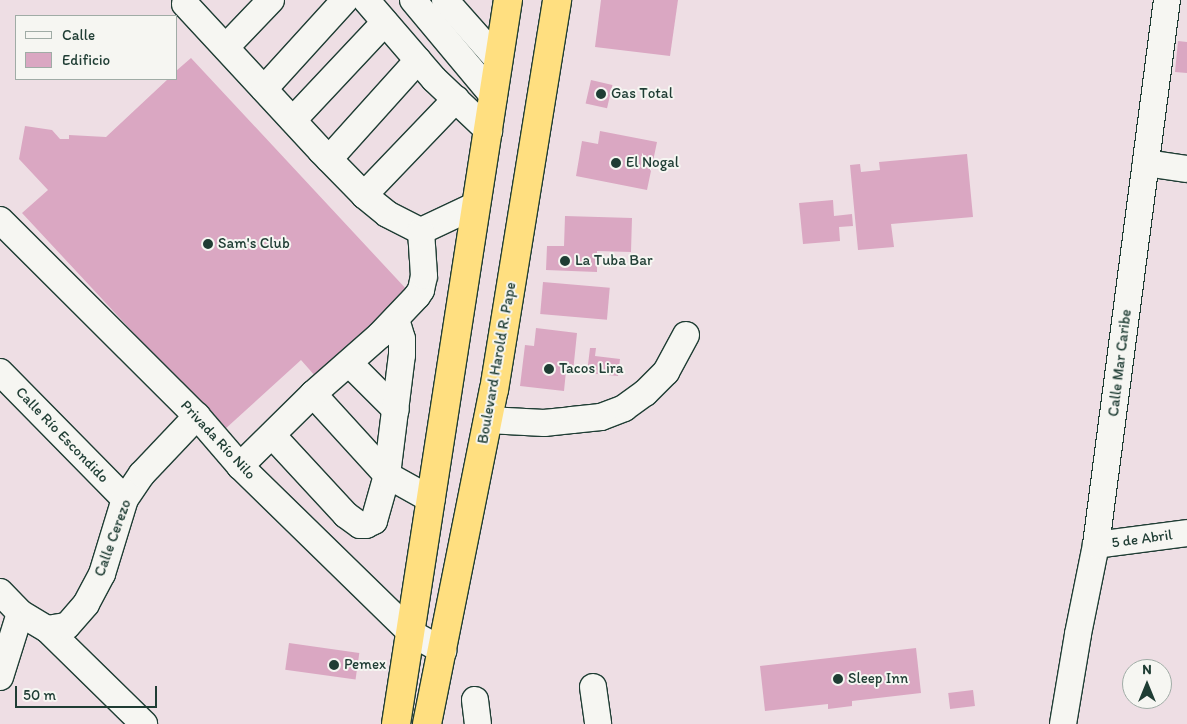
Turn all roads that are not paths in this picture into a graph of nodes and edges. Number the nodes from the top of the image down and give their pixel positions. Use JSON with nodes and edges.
{"nodes":[{"id":1,"x":271,"y":0,"type":"edge"},
{"id":2,"x":345,"y":0,"type":"edge"},
{"id":3,"x":366,"y":0,"type":"edge"},
{"id":4,"x":413,"y":0,"type":"edge"},
{"id":5,"x":445,"y":0,"type":"edge"},
{"id":6,"x":508,"y":0,"type":"edge"},
{"id":7,"x":557,"y":0,"type":"edge"},
{"id":8,"x":1167,"y":0,"type":"edge"},
{"id":9,"x":183,"y":7,"type":"edge"},
{"id":10,"x":385,"y":22,"type":"junction"},
{"id":11,"x":226,"y":47,"type":"junction"},
{"id":12,"x":418,"y":60,"type":"junction"},
{"id":13,"x":498,"y":60,"type":"junction"},
{"id":14,"x":264,"y":89,"type":"junction"},
{"id":15,"x":494,"y":97,"type":"junction"},
{"id":16,"x":456,"y":99,"type":"junction"},
{"id":17,"x":293,"y":120,"type":"junction"},
{"id":18,"x":489,"y":131,"type":"junction"},
{"id":19,"x":328,"y":158,"type":"junction"},
{"id":20,"x":1146,"y":163,"type":"junction"},
{"id":21,"x":1187,"y":169,"type":"edge"},
{"id":22,"x":364,"y":195,"type":"junction"},
{"id":23,"x":476,"y":205,"type":"junction"},
{"id":24,"x":0,"y":220,"type":"edge"},
{"id":25,"x":421,"y":231,"type":"junction"},
{"id":26,"x":396,"y":318,"type":"junction"},
{"id":27,"x":686,"y":335,"type":"dead end"},
{"id":28,"x":348,"y":363,"type":"junction"},
{"id":29,"x":0,"y":372,"type":"edge"},
{"id":30,"x":313,"y":394,"type":"junction"},
{"id":31,"x":396,"y":410,"type":"junction"},
{"id":32,"x":197,"y":416,"type":"junction"},
{"id":33,"x":488,"y":420,"type":"junction"},
{"id":34,"x":272,"y":435,"type":"junction"},
{"id":35,"x":240,"y":466,"type":"junction"},
{"id":36,"x":387,"y":475,"type":"junction"},
{"id":37,"x":124,"y":499,"type":"junction"},
{"id":38,"x":432,"y":500,"type":"junction"},
{"id":39,"x":1187,"y":533,"type":"edge"},
{"id":40,"x":1096,"y":545,"type":"junction"},
{"id":41,"x":0,"y":592,"type":"edge"},
{"id":42,"x":20,"y":613,"type":"junction"},
{"id":43,"x":47,"y":629,"type":"junction"},
{"id":44,"x":411,"y":633,"type":"junction"},
{"id":45,"x":443,"y":651,"type":"junction"},
{"id":46,"x":0,"y":677,"type":"edge"},
{"id":47,"x":593,"y":687,"type":"dead end"},
{"id":48,"x":144,"y":724,"type":"edge"},
{"id":49,"x":396,"y":724,"type":"edge"},
{"id":50,"x":427,"y":724,"type":"edge"},
{"id":51,"x":598,"y":724,"type":"edge"},
{"id":52,"x":1062,"y":724,"type":"edge"}],
"edges":[{"from":1,"to":11,"type":"street"},
{"from":2,"to":14,"type":"street"},
{"from":3,"to":10,"type":"street"},
{"from":4,"to":15,"type":"street"},
{"from":5,"to":13,"type":"street"},
{"from":6,"to":13,"type":"highway"},
{"from":7,"to":33,"type":"highway","name":"Boulevard Harold R. Pape"},
{"from":8,"to":20,"type":"street","name":"Calle Mar Caribe"},
{"from":9,"to":11,"type":"street"},
{"from":10,"to":12,"type":"street"},
{"from":10,"to":17,"type":"street"},
{"from":11,"to":14,"type":"street"},
{"from":12,"to":16,"type":"street"},
{"from":12,"to":19,"type":"street"},
{"from":13,"to":15,"type":"highway"},
{"from":14,"to":17,"type":"street"},
{"from":15,"to":18,"type":"highway"},
{"from":16,"to":18,"type":"street"},
{"from":16,"to":22,"type":"street"},
{"from":17,"to":19,"type":"street"},
{"from":18,"to":23,"type":"highway"},
{"from":19,"to":22,"type":"street"},
{"from":20,"to":21,"type":"street"},
{"from":20,"to":40,"type":"street","name":"Calle Mar Caribe"},
{"from":22,"to":25,"type":"street"},
{"from":23,"to":25,"type":"street"},
{"from":23,"to":38,"type":"highway"},
{"from":24,"to":32,"type":"street","name":"Privada Río Nilo"},
{"from":25,"to":26,"type":"street"},
{"from":26,"to":28,"type":"street"},
{"from":26,"to":31,"type":"street"},
{"from":27,"to":33,"type":"street"},
{"from":28,"to":30,"type":"street"},
{"from":28,"to":31,"type":"street"},
{"from":29,"to":37,"type":"street","name":"Calle Río Escondido"},
{"from":30,"to":34,"type":"street"},
{"from":30,"to":36,"type":"street"},
{"from":31,"to":36,"type":"street"},
{"from":32,"to":35,"type":"street","name":"Privada Río Nilo"},
{"from":32,"to":37,"type":"street","name":"Calle Cerezo"},
{"from":33,"to":45,"type":"highway","name":"Boulevard Harold R. Pape"},
{"from":34,"to":35,"type":"street"},
{"from":34,"to":36,"type":"street"},
{"from":35,"to":44,"type":"street","name":"Privada Río Nilo"},
{"from":36,"to":38,"type":"street"},
{"from":37,"to":43,"type":"street","name":"Calle Cerezo"},
{"from":38,"to":44,"type":"highway"},
{"from":39,"to":40,"type":"street","name":"5 de Abril"},
{"from":40,"to":52,"type":"street","name":"Calle Mar Caribe"},
{"from":41,"to":42,"type":"street"},
{"from":42,"to":43,"type":"street"},
{"from":42,"to":46,"type":"street"},
{"from":43,"to":48,"type":"street"},
{"from":44,"to":45,"type":"street","name":"Privada Río Nilo"},
{"from":44,"to":49,"type":"highway"},
{"from":45,"to":50,"type":"highway","name":"Boulevard Harold R. Pape"},
{"from":47,"to":51,"type":"street"}]}
